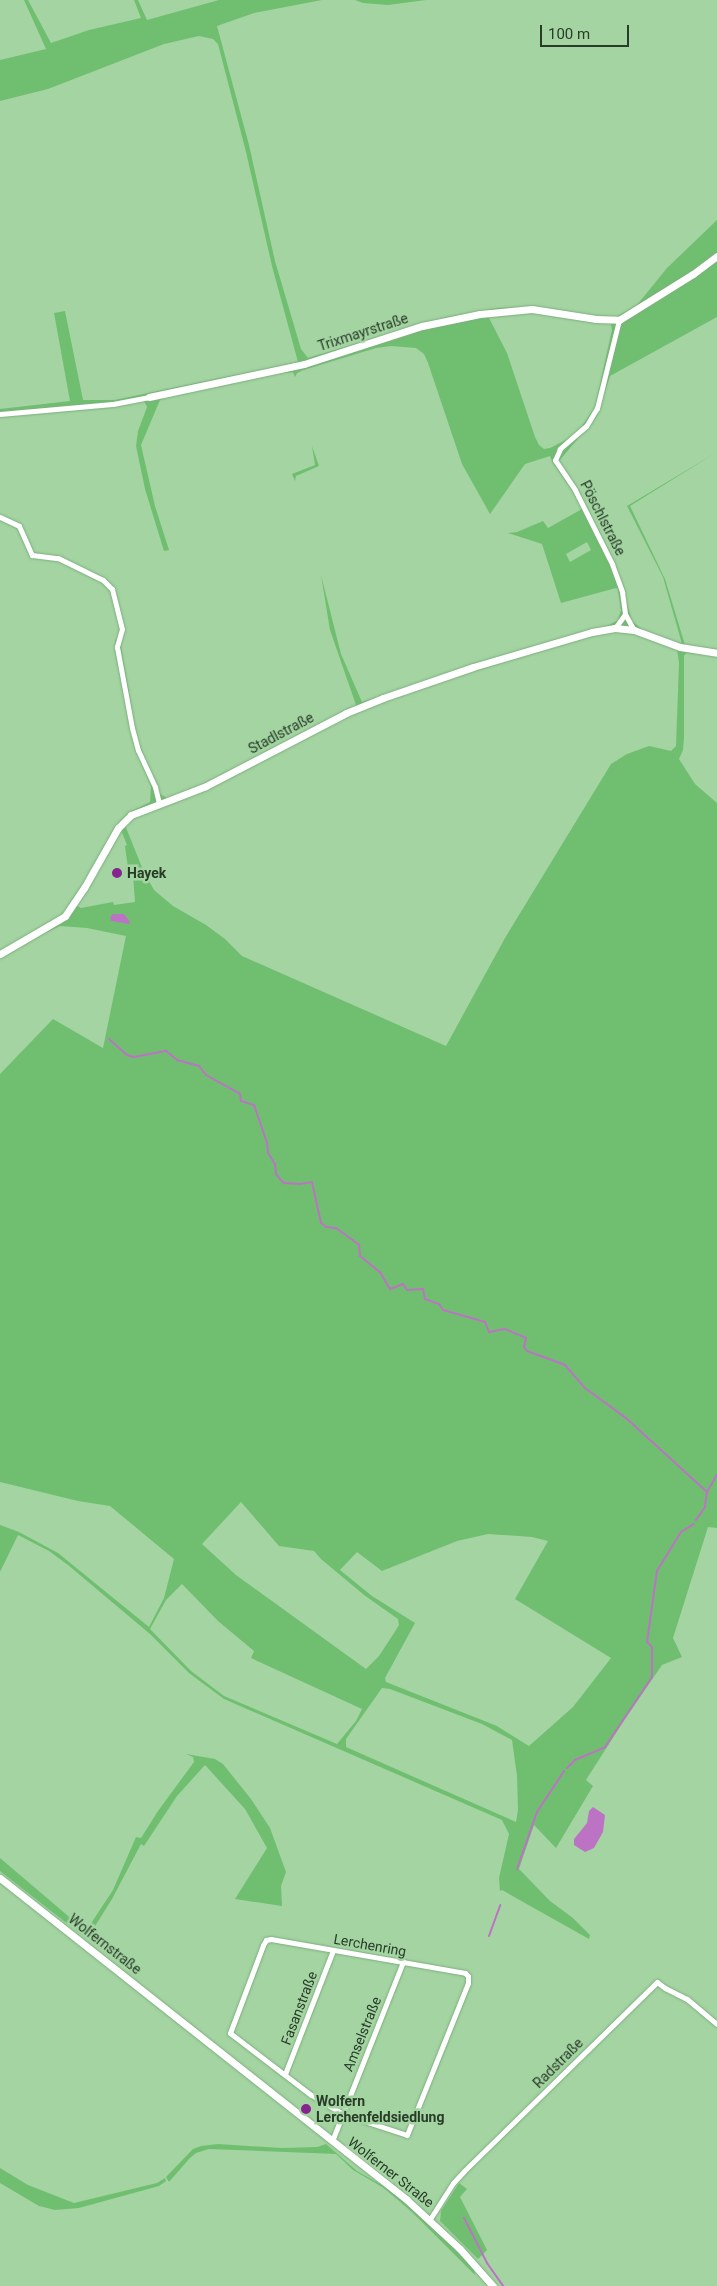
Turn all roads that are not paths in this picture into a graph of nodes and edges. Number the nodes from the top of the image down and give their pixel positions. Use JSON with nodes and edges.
{"nodes":[{"id":1,"x":717,"y":256,"type":"edge"},
{"id":2,"x":619,"y":320,"type":"junction"},
{"id":3,"x":149,"y":397,"type":"joint"},
{"id":4,"x":0,"y":414,"type":"edge"},
{"id":5,"x":0,"y":518,"type":"edge"},
{"id":6,"x":625,"y":614,"type":"junction"},
{"id":7,"x":615,"y":628,"type":"junction"},
{"id":8,"x":634,"y":630,"type":"junction"},
{"id":9,"x":717,"y":653,"type":"edge"},
{"id":10,"x":159,"y":803,"type":"junction"},
{"id":11,"x":0,"y":954,"type":"edge"},
{"id":12,"x":0,"y":1878,"type":"edge"},
{"id":13,"x":333,"y":1950,"type":"junction"},
{"id":14,"x":403,"y":1962,"type":"junction"},
{"id":15,"x":716,"y":2022,"type":"edge"},
{"id":16,"x":194,"y":2030,"type":"joint"},
{"id":17,"x":285,"y":2074,"type":"junction"},
{"id":18,"x":343,"y":2114,"type":"junction"},
{"id":19,"x":332,"y":2141,"type":"junction"},
{"id":20,"x":430,"y":2219,"type":"junction"},
{"id":21,"x":493,"y":2286,"type":"edge"}],
"edges":[{"from":1,"to":2,"type":"street"},
{"from":2,"to":3,"type":"street","name":"Trixmayrstraße"},
{"from":2,"to":6,"type":"street","name":"Pöschlstraße"},
{"from":3,"to":4,"type":"street","name":"Trixmayrstraße"},
{"from":5,"to":10,"type":"street"},
{"from":6,"to":7,"type":"street"},
{"from":6,"to":8,"type":"street","name":"Pöschlstraße"},
{"from":7,"to":8,"type":"street","name":"Stadlstraße"},
{"from":7,"to":10,"type":"street","name":"Stadlstraße"},
{"from":8,"to":9,"type":"street"},
{"from":10,"to":11,"type":"street","name":"Stadlstraße"},
{"from":12,"to":16,"type":"street","name":"Wolfernstraße"},
{"from":13,"to":14,"type":"street","name":"Lerchenring"},
{"from":13,"to":17,"type":"street","name":"Fasanstraße"},
{"from":13,"to":17,"type":"street","name":"Lerchenring"},
{"from":14,"to":18,"type":"street","name":"Amselstraße"},
{"from":14,"to":18,"type":"street","name":"Lerchenring"},
{"from":15,"to":20,"type":"street","name":"Radstraße"},
{"from":16,"to":19,"type":"street","name":"Wolferner Straße"},
{"from":17,"to":18,"type":"street","name":"Lerchenring"},
{"from":18,"to":19,"type":"street"},
{"from":19,"to":20,"type":"street","name":"Wolferner Straße"},
{"from":20,"to":21,"type":"street","name":"Wolferner Straße"}]}
